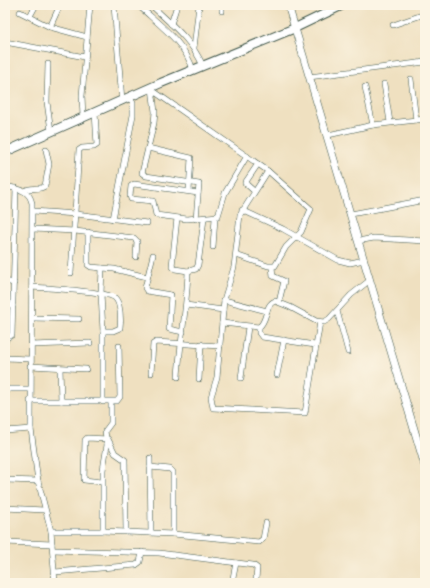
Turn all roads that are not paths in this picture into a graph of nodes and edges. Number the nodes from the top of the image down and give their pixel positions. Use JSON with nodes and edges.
{"nodes":[{"id":1,"x":36,"y":5,"type":"edge"},
{"id":2,"x":60,"y":5,"type":"edge"},
{"id":3,"x":90,"y":5,"type":"edge"},
{"id":4,"x":138,"y":5,"type":"edge"},
{"id":5,"x":177,"y":5,"type":"edge"},
{"id":6,"x":199,"y":5,"type":"edge"},
{"id":7,"x":288,"y":5,"type":"edge"},
{"id":8,"x":343,"y":5,"type":"edge"},
{"id":9,"x":114,"y":6,"type":"edge"},
{"id":10,"x":154,"y":6,"type":"edge"},
{"id":11,"x":20,"y":12,"type":"dead end"},
{"id":12,"x":425,"y":14,"type":"edge"},
{"id":13,"x":30,"y":16,"type":"junction"},
{"id":14,"x":171,"y":24,"type":"junction"},
{"id":15,"x":393,"y":25,"type":"dead end"},
{"id":16,"x":50,"y":27,"type":"junction"},
{"id":17,"x":295,"y":28,"type":"junction"},
{"id":18,"x":87,"y":37,"type":"junction"},
{"id":19,"x":5,"y":42,"type":"edge"},
{"id":20,"x":194,"y":48,"type":"junction"},
{"id":21,"x":85,"y":57,"type":"junction"},
{"id":22,"x":425,"y":62,"type":"edge"},
{"id":23,"x":48,"y":64,"type":"dead end"},
{"id":24,"x":202,"y":66,"type":"junction"},
{"id":25,"x":193,"y":70,"type":"junction"},
{"id":26,"x":309,"y":77,"type":"junction"},
{"id":27,"x":411,"y":79,"type":"dead end"},
{"id":28,"x":384,"y":84,"type":"dead end"},
{"id":29,"x":365,"y":87,"type":"dead end"},
{"id":30,"x":152,"y":88,"type":"junction"},
{"id":31,"x":126,"y":98,"type":"junction"},
{"id":32,"x":95,"y":112,"type":"junction"},
{"id":33,"x":83,"y":117,"type":"junction"},
{"id":34,"x":425,"y":119,"type":"edge"},
{"id":35,"x":416,"y":120,"type":"junction"},
{"id":36,"x":390,"y":122,"type":"junction"},
{"id":37,"x":373,"y":125,"type":"junction"},
{"id":38,"x":51,"y":131,"type":"junction"},
{"id":39,"x":328,"y":134,"type":"junction"},
{"id":40,"x":148,"y":148,"type":"junction"},
{"id":41,"x":46,"y":150,"type":"dead end"},
{"id":42,"x":5,"y":152,"type":"edge"},
{"id":43,"x":247,"y":156,"type":"junction"},
{"id":44,"x":258,"y":164,"type":"junction"},
{"id":45,"x":268,"y":171,"type":"junction"},
{"id":46,"x":190,"y":182,"type":"junction"},
{"id":47,"x":5,"y":186,"type":"edge"},
{"id":48,"x":16,"y":188,"type":"junction"},
{"id":49,"x":24,"y":191,"type":"junction"},
{"id":50,"x":189,"y":191,"type":"junction"},
{"id":51,"x":254,"y":191,"type":"junction"},
{"id":52,"x":198,"y":193,"type":"junction"},
{"id":53,"x":425,"y":200,"type":"edge"},
{"id":54,"x":242,"y":210,"type":"junction"},
{"id":55,"x":33,"y":211,"type":"junction"},
{"id":56,"x":76,"y":214,"type":"junction"},
{"id":57,"x":352,"y":214,"type":"junction"},
{"id":58,"x":177,"y":218,"type":"junction"},
{"id":59,"x":204,"y":218,"type":"junction"},
{"id":60,"x":215,"y":218,"type":"junction"},
{"id":61,"x":113,"y":219,"type":"junction"},
{"id":62,"x":196,"y":219,"type":"junction"},
{"id":63,"x":147,"y":223,"type":"dead end"},
{"id":64,"x":33,"y":229,"type":"junction"},
{"id":65,"x":75,"y":231,"type":"junction"},
{"id":66,"x":88,"y":232,"type":"junction"},
{"id":67,"x":298,"y":237,"type":"junction"},
{"id":68,"x":358,"y":241,"type":"junction"},
{"id":69,"x":425,"y":241,"type":"edge"},
{"id":70,"x":213,"y":247,"type":"dead end"},
{"id":71,"x":153,"y":255,"type":"dead end"},
{"id":72,"x":236,"y":255,"type":"junction"},
{"id":73,"x":136,"y":258,"type":"dead end"},
{"id":74,"x":364,"y":260,"type":"junction"},
{"id":75,"x":272,"y":267,"type":"junction"},
{"id":76,"x":102,"y":268,"type":"junction"},
{"id":77,"x":188,"y":271,"type":"junction"},
{"id":78,"x":71,"y":273,"type":"dead end"},
{"id":79,"x":147,"y":277,"type":"junction"},
{"id":80,"x":370,"y":280,"type":"junction"},
{"id":81,"x":5,"y":281,"type":"edge"},
{"id":82,"x":14,"y":282,"type":"junction"},
{"id":83,"x":32,"y":287,"type":"junction"},
{"id":84,"x":101,"y":294,"type":"junction"},
{"id":85,"x":224,"y":300,"type":"junction"},
{"id":86,"x":279,"y":302,"type":"junction"},
{"id":87,"x":5,"y":305,"type":"edge"},
{"id":88,"x":186,"y":305,"type":"junction"},
{"id":89,"x":13,"y":306,"type":"junction"},
{"id":90,"x":223,"y":310,"type":"junction"},
{"id":91,"x":337,"y":310,"type":"junction"},
{"id":92,"x":267,"y":311,"type":"junction"},
{"id":93,"x":32,"y":318,"type":"junction"},
{"id":94,"x":80,"y":319,"type":"dead end"},
{"id":95,"x":320,"y":322,"type":"junction"},
{"id":96,"x":222,"y":323,"type":"junction"},
{"id":97,"x":248,"y":327,"type":"junction"},
{"id":98,"x":259,"y":327,"type":"junction"},
{"id":99,"x":104,"y":331,"type":"junction"},
{"id":100,"x":183,"y":332,"type":"junction"},
{"id":101,"x":284,"y":340,"type":"junction"},
{"id":102,"x":180,"y":342,"type":"junction"},
{"id":103,"x":5,"y":343,"type":"edge"},
{"id":104,"x":90,"y":343,"type":"dead end"},
{"id":105,"x":201,"y":344,"type":"junction"},
{"id":106,"x":31,"y":345,"type":"junction"},
{"id":107,"x":316,"y":345,"type":"junction"},
{"id":108,"x":119,"y":346,"type":"dead end"},
{"id":109,"x":220,"y":346,"type":"junction"},
{"id":110,"x":348,"y":352,"type":"dead end"},
{"id":111,"x":5,"y":358,"type":"edge"},
{"id":112,"x":30,"y":359,"type":"junction"},
{"id":113,"x":30,"y":366,"type":"junction"},
{"id":114,"x":60,"y":368,"type":"junction"},
{"id":115,"x":86,"y":369,"type":"dead end"},
{"id":116,"x":151,"y":373,"type":"dead end"},
{"id":117,"x":277,"y":375,"type":"dead end"},
{"id":118,"x":178,"y":377,"type":"dead end"},
{"id":119,"x":240,"y":378,"type":"dead end"},
{"id":120,"x":199,"y":379,"type":"dead end"},
{"id":121,"x":30,"y":389,"type":"junction"},
{"id":122,"x":5,"y":392,"type":"edge"},
{"id":123,"x":30,"y":401,"type":"junction"},
{"id":124,"x":61,"y":401,"type":"junction"},
{"id":125,"x":103,"y":402,"type":"junction"},
{"id":126,"x":111,"y":402,"type":"junction"},
{"id":127,"x":31,"y":429,"type":"junction"},
{"id":128,"x":5,"y":431,"type":"edge"},
{"id":129,"x":106,"y":438,"type":"junction"},
{"id":130,"x":423,"y":452,"type":"edge"},
{"id":131,"x":150,"y":458,"type":"dead end"},
{"id":132,"x":425,"y":466,"type":"edge"},
{"id":133,"x":150,"y":467,"type":"junction"},
{"id":134,"x":5,"y":480,"type":"edge"},
{"id":135,"x":38,"y":481,"type":"junction"},
{"id":136,"x":102,"y":482,"type":"junction"},
{"id":137,"x":5,"y":508,"type":"edge"},
{"id":138,"x":44,"y":510,"type":"junction"},
{"id":139,"x":266,"y":523,"type":"dead end"},
{"id":140,"x":51,"y":531,"type":"junction"},
{"id":141,"x":102,"y":531,"type":"junction"},
{"id":142,"x":126,"y":532,"type":"junction"},
{"id":143,"x":151,"y":533,"type":"junction"},
{"id":144,"x":173,"y":534,"type":"junction"},
{"id":145,"x":5,"y":542,"type":"edge"},
{"id":146,"x":52,"y":547,"type":"junction"},
{"id":147,"x":142,"y":552,"type":"junction"},
{"id":148,"x":236,"y":563,"type":"junction"},
{"id":149,"x":55,"y":572,"type":"junction"},
{"id":150,"x":55,"y":583,"type":"edge"},
{"id":151,"x":232,"y":583,"type":"edge"},
{"id":152,"x":258,"y":583,"type":"edge"}],
"edges":[{"from":1,"to":13,"type":"street"},
{"from":2,"to":16,"type":"street"},
{"from":3,"to":18,"type":"street"},
{"from":4,"to":25,"type":"street"},
{"from":5,"to":14,"type":"street"},
{"from":6,"to":20,"type":"street"},
{"from":7,"to":17,"type":"street"},
{"from":8,"to":17,"type":"main road"},
{"from":9,"to":31,"type":"street"},
{"from":10,"to":14,"type":"street"},
{"from":11,"to":13,"type":"street"},
{"from":12,"to":15,"type":"street"},
{"from":13,"to":16,"type":"street"},
{"from":14,"to":20,"type":"street"},
{"from":16,"to":18,"type":"street"},
{"from":17,"to":24,"type":"main road"},
{"from":17,"to":26,"type":"street"},
{"from":18,"to":21,"type":"street"},
{"from":19,"to":21,"type":"street"},
{"from":20,"to":24,"type":"street"},
{"from":21,"to":33,"type":"street"},
{"from":22,"to":26,"type":"street"},
{"from":23,"to":38,"type":"street"},
{"from":24,"to":25,"type":"main road"},
{"from":25,"to":30,"type":"main road"},
{"from":26,"to":39,"type":"street"},
{"from":27,"to":35,"type":"street"},
{"from":28,"to":36,"type":"street"},
{"from":29,"to":37,"type":"street"},
{"from":30,"to":31,"type":"main road"},
{"from":30,"to":40,"type":"street"},
{"from":30,"to":43,"type":"street"},
{"from":31,"to":32,"type":"main road"},
{"from":31,"to":61,"type":"street"},
{"from":32,"to":33,"type":"main road"},
{"from":32,"to":56,"type":"street"},
{"from":33,"to":38,"type":"main road"},
{"from":34,"to":35,"type":"street"},
{"from":35,"to":36,"type":"street"},
{"from":36,"to":37,"type":"street"},
{"from":37,"to":39,"type":"street"},
{"from":38,"to":42,"type":"main road"},
{"from":39,"to":57,"type":"street"},
{"from":40,"to":46,"type":"street"},
{"from":40,"to":46,"type":"street"},
{"from":41,"to":49,"type":"street"},
{"from":43,"to":44,"type":"street"},
{"from":43,"to":60,"type":"street"},
{"from":44,"to":45,"type":"street"},
{"from":44,"to":51,"type":"street"},
{"from":45,"to":51,"type":"street"},
{"from":45,"to":67,"type":"street"},
{"from":46,"to":50,"type":"street"},
{"from":46,"to":52,"type":"street"},
{"from":47,"to":48,"type":"street"},
{"from":48,"to":49,"type":"street"},
{"from":48,"to":82,"type":"street"},
{"from":49,"to":55,"type":"street"},
{"from":50,"to":52,"type":"street"},
{"from":50,"to":58,"type":"street"},
{"from":51,"to":54,"type":"street"},
{"from":52,"to":62,"type":"street"},
{"from":53,"to":57,"type":"street"},
{"from":54,"to":67,"type":"street"},
{"from":54,"to":72,"type":"street"},
{"from":55,"to":56,"type":"street"},
{"from":55,"to":64,"type":"street"},
{"from":56,"to":61,"type":"street"},
{"from":56,"to":65,"type":"street"},
{"from":57,"to":68,"type":"street"},
{"from":58,"to":62,"type":"street"},
{"from":58,"to":77,"type":"street"},
{"from":59,"to":60,"type":"street"},
{"from":59,"to":62,"type":"street"},
{"from":59,"to":77,"type":"street"},
{"from":60,"to":70,"type":"street"},
{"from":61,"to":63,"type":"street"},
{"from":64,"to":65,"type":"street"},
{"from":64,"to":83,"type":"street"},
{"from":65,"to":66,"type":"street"},
{"from":65,"to":78,"type":"street"},
{"from":66,"to":73,"type":"street"},
{"from":66,"to":76,"type":"street"},
{"from":67,"to":74,"type":"street"},
{"from":67,"to":75,"type":"street"},
{"from":68,"to":69,"type":"street"},
{"from":68,"to":74,"type":"street"},
{"from":71,"to":79,"type":"street"},
{"from":72,"to":75,"type":"street"},
{"from":72,"to":85,"type":"street"},
{"from":74,"to":80,"type":"street"},
{"from":75,"to":86,"type":"street"},
{"from":76,"to":79,"type":"street"},
{"from":76,"to":84,"type":"street"},
{"from":77,"to":88,"type":"street"},
{"from":79,"to":100,"type":"street"},
{"from":80,"to":91,"type":"street"},
{"from":80,"to":130,"type":"street"},
{"from":81,"to":82,"type":"street"},
{"from":82,"to":89,"type":"street"},
{"from":83,"to":84,"type":"street"},
{"from":83,"to":93,"type":"street"},
{"from":84,"to":99,"type":"street"},
{"from":84,"to":99,"type":"street"},
{"from":85,"to":90,"type":"street"},
{"from":85,"to":92,"type":"street"},
{"from":86,"to":92,"type":"street"},
{"from":86,"to":95,"type":"street"},
{"from":87,"to":89,"type":"street"},
{"from":88,"to":90,"type":"street"},
{"from":88,"to":100,"type":"street"},
{"from":89,"to":103,"type":"street"},
{"from":90,"to":96,"type":"street"},
{"from":91,"to":95,"type":"street"},
{"from":91,"to":110,"type":"street"},
{"from":92,"to":98,"type":"street"},
{"from":93,"to":94,"type":"street"},
{"from":93,"to":106,"type":"street"},
{"from":95,"to":107,"type":"street"},
{"from":96,"to":97,"type":"street"},
{"from":96,"to":109,"type":"street"},
{"from":97,"to":98,"type":"street"},
{"from":97,"to":119,"type":"street"},
{"from":98,"to":101,"type":"street"},
{"from":99,"to":125,"type":"street"},
{"from":100,"to":102,"type":"street"},
{"from":101,"to":107,"type":"street"},
{"from":101,"to":117,"type":"street"},
{"from":102,"to":105,"type":"street"},
{"from":102,"to":116,"type":"street"},
{"from":102,"to":118,"type":"street"},
{"from":104,"to":106,"type":"street"},
{"from":105,"to":109,"type":"street"},
{"from":105,"to":120,"type":"street"},
{"from":106,"to":112,"type":"street"},
{"from":107,"to":109,"type":"street"},
{"from":108,"to":126,"type":"street"},
{"from":111,"to":112,"type":"street"},
{"from":112,"to":113,"type":"street"},
{"from":113,"to":114,"type":"street"},
{"from":113,"to":121,"type":"street"},
{"from":114,"to":115,"type":"street"},
{"from":114,"to":124,"type":"street"},
{"from":121,"to":122,"type":"street"},
{"from":121,"to":123,"type":"street"},
{"from":123,"to":124,"type":"street"},
{"from":123,"to":127,"type":"street"},
{"from":124,"to":125,"type":"street"},
{"from":125,"to":126,"type":"street"},
{"from":126,"to":129,"type":"street"},
{"from":127,"to":128,"type":"street"},
{"from":127,"to":135,"type":"street"},
{"from":129,"to":136,"type":"street"},
{"from":129,"to":136,"type":"street"},
{"from":129,"to":142,"type":"street"},
{"from":130,"to":132,"type":"street"},
{"from":131,"to":133,"type":"street"},
{"from":133,"to":143,"type":"street"},
{"from":133,"to":144,"type":"street"},
{"from":134,"to":135,"type":"street"},
{"from":135,"to":138,"type":"street"},
{"from":136,"to":141,"type":"street"},
{"from":137,"to":138,"type":"street"},
{"from":138,"to":140,"type":"street"},
{"from":139,"to":144,"type":"street"},
{"from":140,"to":141,"type":"street"},
{"from":140,"to":146,"type":"street"},
{"from":141,"to":142,"type":"street"},
{"from":142,"to":143,"type":"street"},
{"from":143,"to":144,"type":"street"},
{"from":145,"to":146,"type":"street"},
{"from":146,"to":147,"type":"street"},
{"from":146,"to":149,"type":"street"},
{"from":147,"to":148,"type":"street"},
{"from":147,"to":149,"type":"street"},
{"from":148,"to":151,"type":"street"},
{"from":148,"to":152,"type":"street"},
{"from":149,"to":150,"type":"street"}]}
